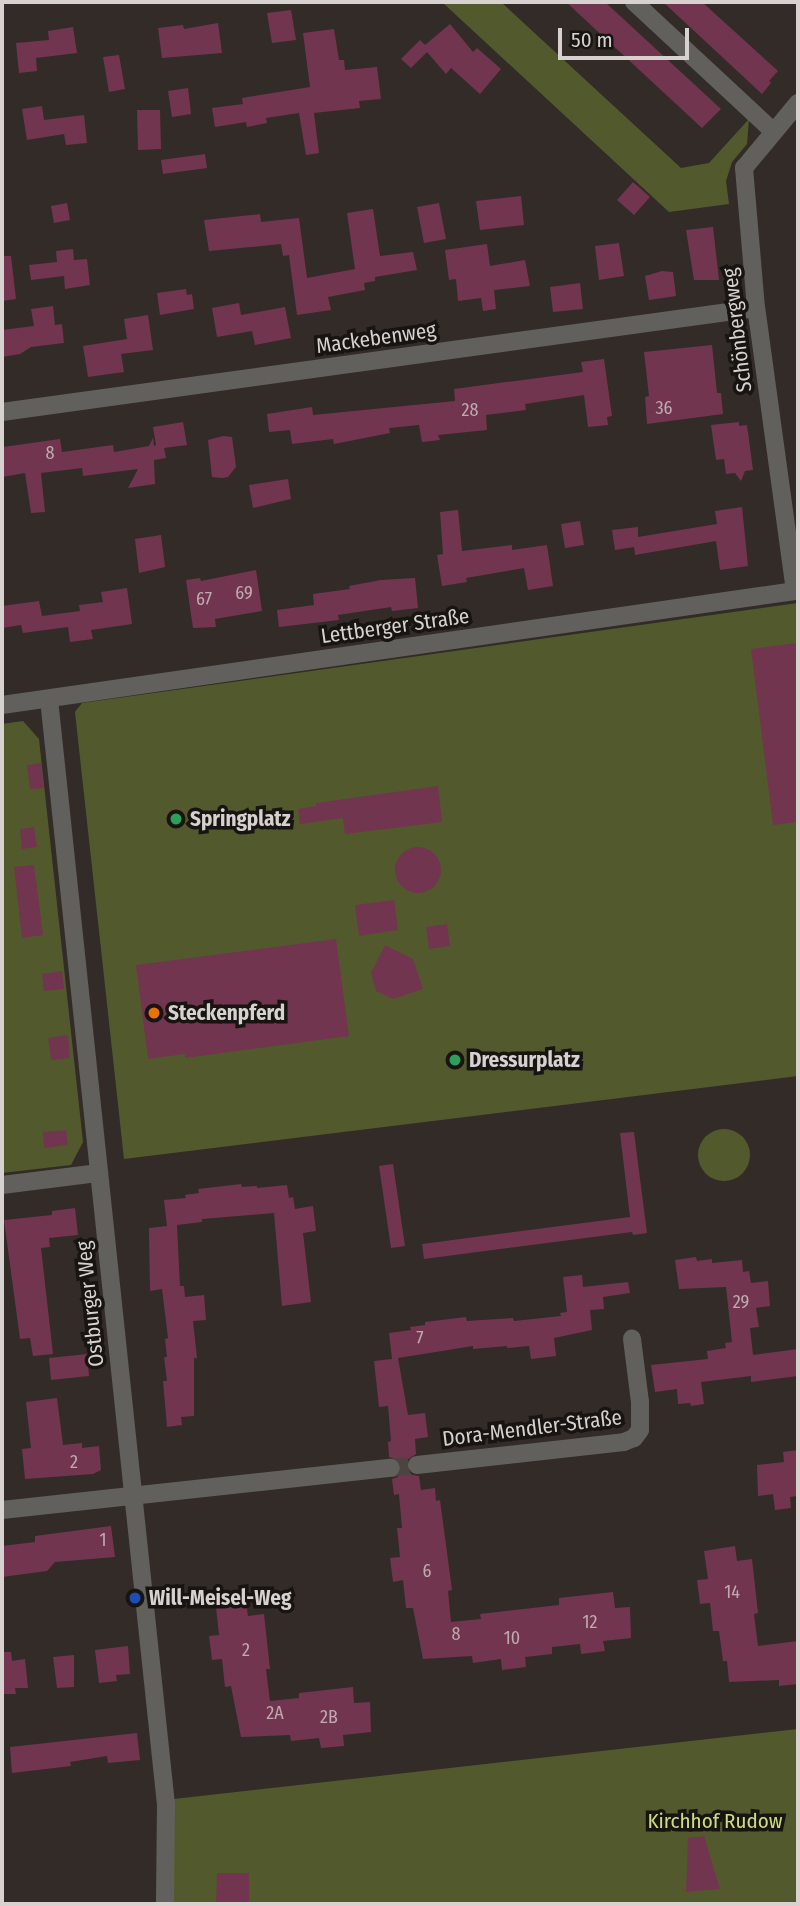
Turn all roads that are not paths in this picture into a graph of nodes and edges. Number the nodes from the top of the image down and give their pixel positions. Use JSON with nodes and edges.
{"nodes":[{"id":1,"x":634,"y":2,"type":"edge"},
{"id":2,"x":798,"y":103,"type":"edge"},
{"id":3,"x":773,"y":131,"type":"junction"},
{"id":4,"x":757,"y":308,"type":"junction"},
{"id":5,"x":2,"y":412,"type":"edge"},
{"id":6,"x":795,"y":591,"type":"joint"},
{"id":7,"x":49,"y":699,"type":"junction"},
{"id":8,"x":2,"y":705,"type":"edge"},
{"id":9,"x":99,"y":1173,"type":"junction"},
{"id":10,"x":2,"y":1185,"type":"edge"},
{"id":11,"x":632,"y":1339,"type":"dead end"},
{"id":12,"x":418,"y":1465,"type":"tunnel mouth"},
{"id":13,"x":391,"y":1468,"type":"tunnel mouth"},
{"id":14,"x":133,"y":1496,"type":"junction"},
{"id":15,"x":2,"y":1510,"type":"edge"},
{"id":16,"x":165,"y":1904,"type":"edge"}],
"edges":[{"from":1,"to":3,"type":"street"},
{"from":2,"to":3,"type":"street"},
{"from":3,"to":4,"type":"street","name":"Schönbergweg"},
{"from":4,"to":5,"type":"street","name":"Mackebenweg"},
{"from":4,"to":6,"type":"street","name":"Schönbergweg"},
{"from":6,"to":7,"type":"street","name":"Lettberger Straße"},
{"from":7,"to":8,"type":"street","name":"Lettberger Straße"},
{"from":7,"to":9,"type":"street","name":"Ostburger Weg"},
{"from":9,"to":10,"type":"street"},
{"from":9,"to":14,"type":"street","name":"Ostburger Weg"},
{"from":11,"to":12,"type":"street","name":"Dora-Mendler-Straße"},
{"from":13,"to":14,"type":"street"},
{"from":14,"to":15,"type":"street"},
{"from":14,"to":16,"type":"street","name":"Ostburger Weg"}]}
